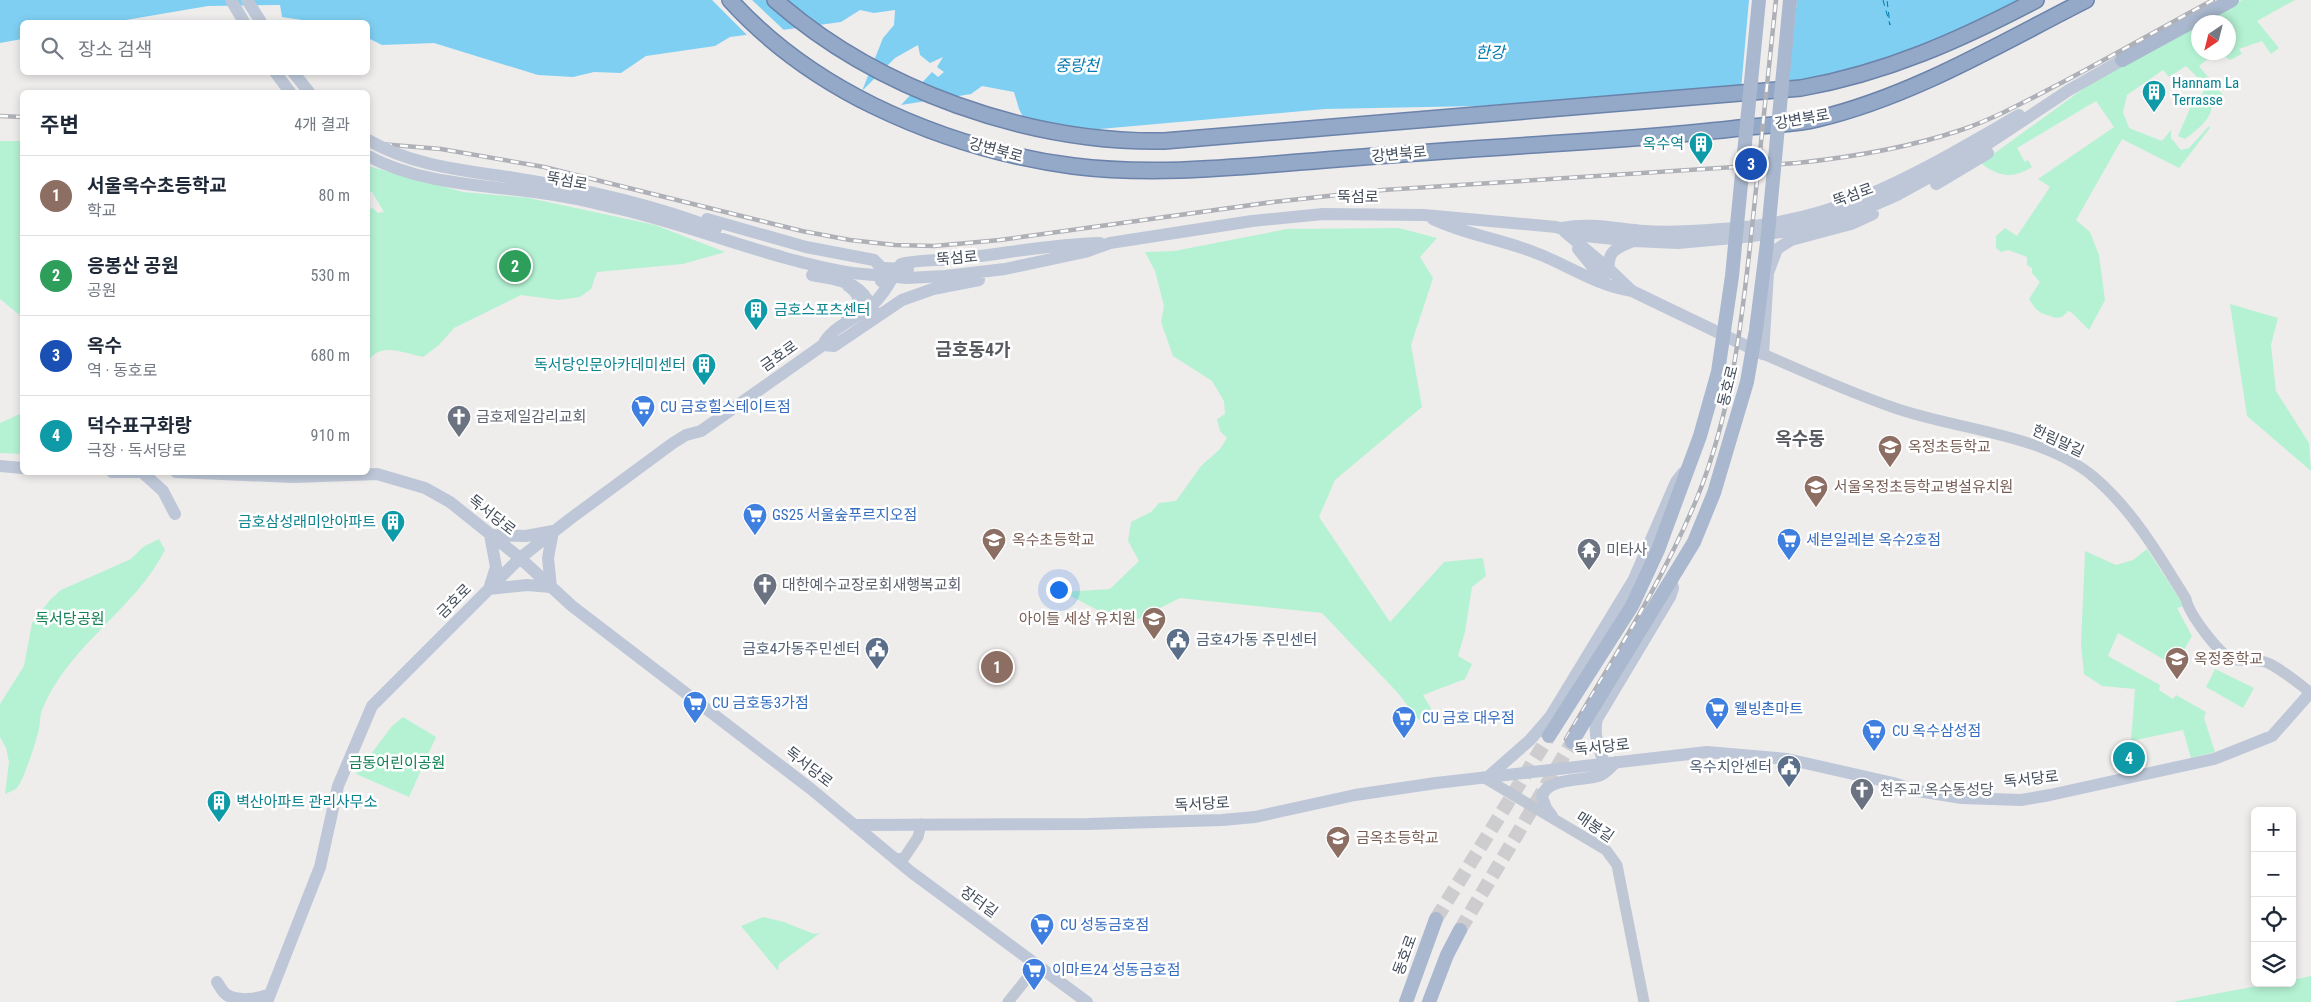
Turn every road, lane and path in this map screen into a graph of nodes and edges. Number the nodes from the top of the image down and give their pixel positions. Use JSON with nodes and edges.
{"nodes":[{"id":1,"x":231,"y":0,"type":"edge"},
{"id":2,"x":247,"y":0,"type":"edge"},
{"id":3,"x":775,"y":0,"type":"edge"},
{"id":4,"x":1759,"y":0,"type":"edge"},
{"id":5,"x":1790,"y":0,"type":"edge"},
{"id":6,"x":2036,"y":0,"type":"edge"},
{"id":7,"x":2086,"y":0,"type":"edge"},
{"id":8,"x":2224,"y":0,"type":"edge"},
{"id":9,"x":2232,"y":0,"type":"edge"},
{"id":10,"x":731,"y":1,"type":"edge"},
{"id":11,"x":243,"y":20,"type":"edge"},
{"id":12,"x":260,"y":20,"type":"edge"},
{"id":13,"x":2121,"y":59,"type":"junction"},
{"id":14,"x":277,"y":75,"type":"edge"},
{"id":15,"x":295,"y":75,"type":"edge"},
{"id":16,"x":288,"y":90,"type":"edge"},
{"id":17,"x":307,"y":90,"type":"edge"},
{"id":18,"x":2027,"y":118,"type":"junction"},
{"id":19,"x":370,"y":141,"type":"edge"},
{"id":20,"x":370,"y":157,"type":"edge"},
{"id":21,"x":507,"y":183,"type":"junction"},
{"id":22,"x":1424,"y":215,"type":"junction"},
{"id":23,"x":673,"y":218,"type":"junction"},
{"id":24,"x":1560,"y":228,"type":"junction"},
{"id":25,"x":1634,"y":241,"type":"junction"},
{"id":26,"x":1110,"y":243,"type":"junction"},
{"id":27,"x":1083,"y":244,"type":"junction"},
{"id":28,"x":1609,"y":269,"type":"junction"},
{"id":29,"x":907,"y":273,"type":"junction"},
{"id":30,"x":834,"y":279,"type":"junction"},
{"id":31,"x":1608,"y":285,"type":"junction"},
{"id":32,"x":1632,"y":292,"type":"junction"},
{"id":33,"x":877,"y":312,"type":"junction"},
{"id":34,"x":839,"y":327,"type":"junction"},
{"id":35,"x":823,"y":345,"type":"junction"},
{"id":36,"x":1762,"y":354,"type":"junction"},
{"id":37,"x":1691,"y":463,"type":"junction"},
{"id":38,"x":0,"y":466,"type":"edge"},
{"id":39,"x":20,"y":468,"type":"edge"},
{"id":40,"x":370,"y":474,"type":"edge"},
{"id":41,"x":144,"y":475,"type":"edge"},
{"id":42,"x":246,"y":475,"type":"edge"},
{"id":43,"x":349,"y":475,"type":"edge"},
{"id":44,"x":175,"y":514,"type":"dead end"},
{"id":45,"x":553,"y":531,"type":"junction"},
{"id":46,"x":490,"y":535,"type":"junction"},
{"id":47,"x":520,"y":558,"type":"junction"},
{"id":48,"x":1671,"y":580,"type":"junction"},
{"id":49,"x":551,"y":587,"type":"junction"},
{"id":50,"x":489,"y":589,"type":"junction"},
{"id":51,"x":2311,"y":693,"type":"edge"},
{"id":52,"x":1549,"y":736,"type":"tunnel mouth"},
{"id":53,"x":1572,"y":742,"type":"tunnel mouth"},
{"id":54,"x":1610,"y":762,"type":"junction"},
{"id":55,"x":1486,"y":776,"type":"junction"},
{"id":56,"x":1552,"y":816,"type":"junction"},
{"id":57,"x":921,"y":824,"type":"junction"},
{"id":58,"x":854,"y":825,"type":"junction"},
{"id":59,"x":895,"y":859,"type":"junction"},
{"id":60,"x":1436,"y":919,"type":"tunnel mouth"},
{"id":61,"x":1460,"y":930,"type":"tunnel mouth"},
{"id":62,"x":1038,"y":966,"type":"junction"},
{"id":63,"x":217,"y":982,"type":"dead end"},
{"id":64,"x":269,"y":998,"type":"edge"},
{"id":65,"x":1008,"y":1002,"type":"edge"},
{"id":66,"x":1087,"y":1002,"type":"edge"},
{"id":67,"x":1406,"y":1002,"type":"edge"},
{"id":68,"x":1429,"y":1002,"type":"edge"},
{"id":69,"x":1644,"y":1002,"type":"edge"}],
"edges":[{"from":1,"to":11,"type":"main road"},
{"from":2,"to":12,"type":"main road"},
{"from":3,"to":6,"type":"highway","name":"강변북로","bridge":true},
{"from":4,"to":37,"type":"main road","name":"동호로","bridge":true},
{"from":5,"to":48,"type":"main road","name":"동호로","bridge":true},
{"from":7,"to":10,"type":"highway","name":"강변북로","bridge":true},
{"from":8,"to":13,"type":"main road"},
{"from":9,"to":13,"type":"main road"},
{"from":13,"to":18,"type":"main road","name":"뚝섬로"},
{"from":13,"to":24,"type":"main road","name":"뚝섬로"},
{"from":14,"to":16,"type":"main road"},
{"from":15,"to":17,"type":"main road"},
{"from":18,"to":25,"type":"main road","name":"뚝섬로"},
{"from":18,"to":36,"type":"main road"},
{"from":19,"to":21,"type":"main road","name":"뚝섬로","bridge":true},
{"from":20,"to":21,"type":"main road","name":"뚝섬로"},
{"from":21,"to":23,"type":"main road","name":"뚝섬로"},
{"from":22,"to":24,"type":"main road","name":"뚝섬로"},
{"from":22,"to":26,"type":"main road","name":"뚝섬로"},
{"from":22,"to":31,"type":"main road"},
{"from":23,"to":29,"type":"main road","name":"뚝섬로","bridge":true},
{"from":23,"to":30,"type":"main road"},
{"from":23,"to":33,"type":"main road"},
{"from":24,"to":25,"type":"main road","name":"뚝섬로"},
{"from":24,"to":28,"type":"main road"},
{"from":24,"to":31,"type":"main road"},
{"from":25,"to":28,"type":"main road"},
{"from":26,"to":27,"type":"main road"},
{"from":26,"to":29,"type":"main road","name":"뚝섬로"},
{"from":26,"to":33,"type":"main road","name":"금호로"},
{"from":27,"to":29,"type":"main road","name":"뚝섬로"},
{"from":27,"to":33,"type":"main road"},
{"from":28,"to":32,"type":"main road"},
{"from":30,"to":33,"type":"main road"},
{"from":30,"to":34,"type":"main road"},
{"from":31,"to":32,"type":"main road"},
{"from":32,"to":36,"type":"main road"},
{"from":33,"to":34,"type":"main road","name":"금호로"},
{"from":33,"to":35,"type":"main road","name":"금호로"},
{"from":34,"to":35,"type":"main road","name":"금호로"},
{"from":35,"to":45,"type":"main road","name":"금호로"},
{"from":36,"to":51,"type":"street","name":"한림말길"},
{"from":37,"to":52,"type":"main road","name":"동호로","bridge":true},
{"from":37,"to":55,"type":"main road","bridge":true},
{"from":38,"to":39,"type":"main road"},
{"from":40,"to":46,"type":"main road","name":"독서당로"},
{"from":41,"to":44,"type":"main road"},
{"from":42,"to":43,"type":"main road","name":"독서당로"},
{"from":45,"to":46,"type":"main road"},
{"from":45,"to":47,"type":"main road","name":"금호로"},
{"from":45,"to":49,"type":"main road"},
{"from":46,"to":47,"type":"main road","name":"독서당로"},
{"from":46,"to":50,"type":"main road"},
{"from":47,"to":49,"type":"main road","name":"독서당로"},
{"from":47,"to":50,"type":"main road","name":"금호로"},
{"from":48,"to":53,"type":"main road","name":"동호로","bridge":true},
{"from":48,"to":54,"type":"main road"},
{"from":49,"to":50,"type":"main road"},
{"from":49,"to":58,"type":"main road","name":"독서당로"},
{"from":50,"to":64,"type":"main road","name":"금호로"},
{"from":51,"to":54,"type":"main road","name":"독서당로"},
{"from":54,"to":55,"type":"main road","name":"독서당로"},
{"from":54,"to":56,"type":"main road"},
{"from":55,"to":56,"type":"street","name":"매봉길"},
{"from":55,"to":57,"type":"main road","name":"독서당로"},
{"from":56,"to":69,"type":"street","name":"매봉길"},
{"from":57,"to":58,"type":"main road","name":"독서당로"},
{"from":57,"to":59,"type":"street"},
{"from":58,"to":59,"type":"main road","name":"장터길"},
{"from":59,"to":62,"type":"main road","name":"장터길"},
{"from":60,"to":67,"type":"main road","name":"동호로"},
{"from":61,"to":68,"type":"main road"},
{"from":62,"to":65,"type":"street"},
{"from":62,"to":66,"type":"main road","name":"장터길"},
{"from":63,"to":64,"type":"main road"}]}
